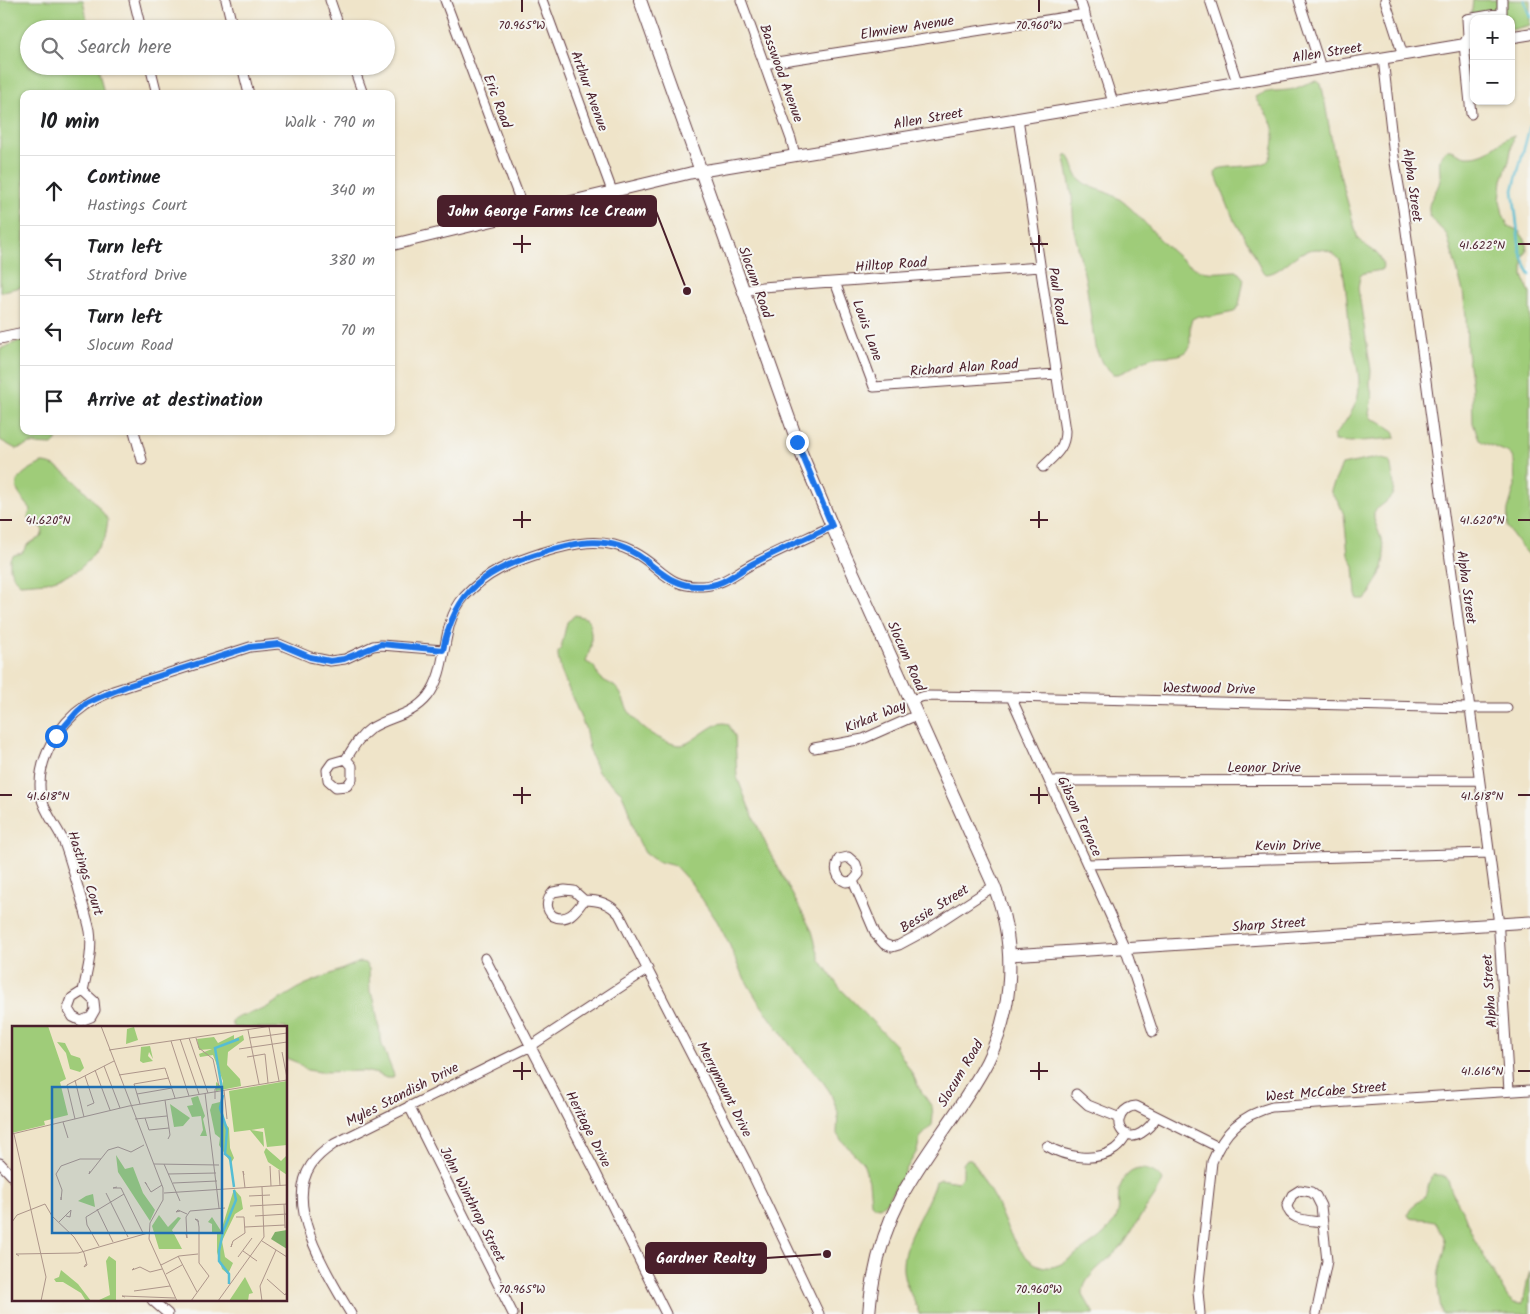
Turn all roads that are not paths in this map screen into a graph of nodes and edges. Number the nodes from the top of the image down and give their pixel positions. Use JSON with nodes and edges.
{"nodes":[{"id":1,"x":134,"y":0,"type":"edge"},
{"id":2,"x":226,"y":0,"type":"edge"},
{"id":3,"x":330,"y":0,"type":"edge"},
{"id":4,"x":445,"y":0,"type":"edge"},
{"id":5,"x":542,"y":0,"type":"edge"},
{"id":6,"x":640,"y":0,"type":"edge"},
{"id":7,"x":740,"y":0,"type":"edge"},
{"id":8,"x":1080,"y":0,"type":"edge"},
{"id":9,"x":1210,"y":0,"type":"edge"},
{"id":10,"x":1299,"y":0,"type":"edge"},
{"id":11,"x":1385,"y":0,"type":"edge"},
{"id":12,"x":1502,"y":0,"type":"edge"},
{"id":13,"x":1085,"y":14,"type":"junction"},
{"id":14,"x":139,"y":20,"type":"edge"},
{"id":15,"x":231,"y":20,"type":"edge"},
{"id":16,"x":337,"y":20,"type":"edge"},
{"id":17,"x":1530,"y":34,"type":"edge"},
{"id":18,"x":1515,"y":36,"type":"edge"},
{"id":19,"x":1469,"y":44,"type":"edge"},
{"id":20,"x":1403,"y":55,"type":"junction"},
{"id":21,"x":1383,"y":58,"type":"junction"},
{"id":22,"x":764,"y":64,"type":"junction"},
{"id":23,"x":1321,"y":68,"type":"junction"},
{"id":24,"x":152,"y":75,"type":"edge"},
{"id":25,"x":244,"y":75,"type":"edge"},
{"id":26,"x":356,"y":75,"type":"edge"},
{"id":27,"x":1237,"y":82,"type":"junction"},
{"id":28,"x":155,"y":90,"type":"edge"},
{"id":29,"x":248,"y":90,"type":"edge"},
{"id":30,"x":362,"y":90,"type":"edge"},
{"id":31,"x":1113,"y":102,"type":"junction"},
{"id":32,"x":1471,"y":114,"type":"dead end"},
{"id":33,"x":1018,"y":118,"type":"junction"},
{"id":34,"x":795,"y":156,"type":"junction"},
{"id":35,"x":701,"y":172,"type":"junction"},
{"id":36,"x":612,"y":191,"type":"junction"},
{"id":37,"x":524,"y":213,"type":"junction"},
{"id":38,"x":395,"y":244,"type":"edge"},
{"id":39,"x":1040,"y":267,"type":"junction"},
{"id":40,"x":835,"y":282,"type":"junction"},
{"id":41,"x":744,"y":291,"type":"junction"},
{"id":42,"x":20,"y":334,"type":"edge"},
{"id":43,"x":0,"y":338,"type":"edge"},
{"id":44,"x":1056,"y":374,"type":"junction"},
{"id":45,"x":874,"y":388,"type":"joint"},
{"id":46,"x":135,"y":435,"type":"edge"},
{"id":47,"x":142,"y":460,"type":"dead end"},
{"id":48,"x":1043,"y":467,"type":"dead end"},
{"id":49,"x":832,"y":526,"type":"junction"},
{"id":50,"x":443,"y":650,"type":"junction"},
{"id":51,"x":1011,"y":697,"type":"junction"},
{"id":52,"x":910,"y":700,"type":"junction"},
{"id":53,"x":1469,"y":708,"type":"junction"},
{"id":54,"x":1507,"y":708,"type":"dead end"},
{"id":55,"x":917,"y":715,"type":"junction"},
{"id":56,"x":814,"y":748,"type":"dead end"},
{"id":57,"x":346,"y":759,"type":"dead end"},
{"id":58,"x":1479,"y":780,"type":"junction"},
{"id":59,"x":1049,"y":782,"type":"junction"},
{"id":60,"x":1489,"y":853,"type":"junction"},
{"id":61,"x":1088,"y":864,"type":"junction"},
{"id":62,"x":853,"y":881,"type":"dead end"},
{"id":63,"x":994,"y":886,"type":"junction"},
{"id":64,"x":584,"y":900,"type":"dead end"},
{"id":65,"x":1530,"y":922,"type":"edge"},
{"id":66,"x":1498,"y":924,"type":"junction"},
{"id":67,"x":1124,"y":948,"type":"junction"},
{"id":68,"x":1010,"y":955,"type":"junction"},
{"id":69,"x":485,"y":958,"type":"dead end"},
{"id":70,"x":648,"y":969,"type":"junction"},
{"id":71,"x":83,"y":991,"type":"dead end"},
{"id":72,"x":1153,"y":1032,"type":"dead end"},
{"id":73,"x":531,"y":1046,"type":"junction"},
{"id":74,"x":1530,"y":1090,"type":"edge"},
{"id":75,"x":1510,"y":1091,"type":"junction"},
{"id":76,"x":1076,"y":1094,"type":"dead end"},
{"id":77,"x":409,"y":1106,"type":"junction"},
{"id":78,"x":1156,"y":1117,"type":"junction"},
{"id":79,"x":1120,"y":1118,"type":"junction"},
{"id":80,"x":1128,"y":1134,"type":"junction"},
{"id":81,"x":1047,"y":1146,"type":"dead end"},
{"id":82,"x":1218,"y":1147,"type":"junction"},
{"id":83,"x":0,"y":1163,"type":"edge"},
{"id":84,"x":12,"y":1176,"type":"edge"},
{"id":85,"x":1322,"y":1222,"type":"junction"},
{"id":86,"x":154,"y":1302,"type":"edge"},
{"id":87,"x":168,"y":1314,"type":"edge"},
{"id":88,"x":351,"y":1314,"type":"edge"},
{"id":89,"x":513,"y":1314,"type":"edge"},
{"id":90,"x":666,"y":1314,"type":"edge"},
{"id":91,"x":819,"y":1314,"type":"edge"},
{"id":92,"x":869,"y":1314,"type":"edge"},
{"id":93,"x":1200,"y":1314,"type":"edge"},
{"id":94,"x":1316,"y":1314,"type":"edge"}],
"edges":[{"from":1,"to":14,"type":"street"},
{"from":2,"to":15,"type":"street"},
{"from":3,"to":16,"type":"street"},
{"from":4,"to":37,"type":"street","name":"Eric Road"},
{"from":5,"to":36,"type":"street","name":"Arthur Avenue"},
{"from":6,"to":35,"type":"main road","name":"Slocum Road"},
{"from":7,"to":22,"type":"street","name":"Basswood Avenue"},
{"from":8,"to":13,"type":"street"},
{"from":9,"to":27,"type":"street"},
{"from":10,"to":23,"type":"street"},
{"from":11,"to":20,"type":"street"},
{"from":12,"to":19,"type":"street"},
{"from":13,"to":22,"type":"street","name":"Elmview Avenue"},
{"from":13,"to":31,"type":"street"},
{"from":17,"to":18,"type":"street"},
{"from":19,"to":20,"type":"street","name":"Allen Street"},
{"from":19,"to":32,"type":"street"},
{"from":20,"to":21,"type":"street","name":"Allen Street"},
{"from":21,"to":23,"type":"street","name":"Allen Street"},
{"from":21,"to":53,"type":"street","name":"Alpha Street"},
{"from":22,"to":34,"type":"street","name":"Basswood Avenue"},
{"from":23,"to":27,"type":"street","name":"Allen Street"},
{"from":24,"to":28,"type":"street"},
{"from":25,"to":29,"type":"street"},
{"from":26,"to":30,"type":"street"},
{"from":27,"to":31,"type":"street","name":"Allen Street"},
{"from":31,"to":33,"type":"street","name":"Allen Street"},
{"from":33,"to":34,"type":"street","name":"Allen Street"},
{"from":33,"to":39,"type":"street","name":"Paul Road"},
{"from":34,"to":35,"type":"street","name":"Allen Street"},
{"from":35,"to":36,"type":"street","name":"Allen Street"},
{"from":35,"to":41,"type":"main road","name":"Slocum Road"},
{"from":36,"to":37,"type":"street","name":"Allen Street"},
{"from":37,"to":38,"type":"street","name":"Allen Street"},
{"from":39,"to":40,"type":"street","name":"Hilltop Road"},
{"from":39,"to":44,"type":"street","name":"Paul Road"},
{"from":40,"to":41,"type":"street","name":"Hilltop Road"},
{"from":40,"to":45,"type":"street","name":"Louis Lane"},
{"from":41,"to":49,"type":"main road","name":"Slocum Road"},
{"from":42,"to":43,"type":"street"},
{"from":44,"to":45,"type":"street","name":"Richard Alan Road"},
{"from":44,"to":48,"type":"street","name":"Paul Road"},
{"from":46,"to":47,"type":"street"},
{"from":49,"to":50,"type":"street"},
{"from":49,"to":52,"type":"main road","name":"Slocum Road"},
{"from":50,"to":57,"type":"street"},
{"from":50,"to":71,"type":"street","name":"Hastings Court"},
{"from":51,"to":52,"type":"street","name":"Westwood Drive"},
{"from":51,"to":53,"type":"street","name":"Westwood Drive"},
{"from":51,"to":59,"type":"street","name":"Gibson Terrace"},
{"from":52,"to":55,"type":"main road","name":"Slocum Road"},
{"from":53,"to":54,"type":"street","name":"Westwood Drive"},
{"from":53,"to":58,"type":"street","name":"Alpha Street"},
{"from":55,"to":56,"type":"street","name":"Kirkat Way"},
{"from":55,"to":63,"type":"main road","name":"Slocum Road"},
{"from":58,"to":59,"type":"street","name":"Leonor Drive"},
{"from":58,"to":60,"type":"street","name":"Alpha Street"},
{"from":59,"to":61,"type":"street","name":"Gibson Terrace"},
{"from":60,"to":61,"type":"street","name":"Kevin Drive"},
{"from":60,"to":66,"type":"street","name":"Alpha Street"},
{"from":61,"to":67,"type":"street","name":"Gibson Terrace"},
{"from":62,"to":63,"type":"street","name":"Bessie Street"},
{"from":63,"to":68,"type":"main road","name":"Slocum Road"},
{"from":64,"to":70,"type":"street","name":"Merrymount Drive"},
{"from":65,"to":66,"type":"street","name":"Sharp Street"},
{"from":66,"to":67,"type":"street","name":"Sharp Street"},
{"from":66,"to":75,"type":"street","name":"Alpha Street"},
{"from":67,"to":68,"type":"street","name":"Sharp Street"},
{"from":67,"to":72,"type":"street","name":"Gibson Terrace"},
{"from":68,"to":92,"type":"main road","name":"Slocum Road"},
{"from":69,"to":73,"type":"street","name":"Heritage Drive"},
{"from":70,"to":73,"type":"street","name":"Myles Standish Drive"},
{"from":70,"to":91,"type":"street","name":"Merrymount Drive"},
{"from":73,"to":77,"type":"street","name":"Myles Standish Drive"},
{"from":73,"to":90,"type":"street","name":"Heritage Drive"},
{"from":74,"to":75,"type":"street","name":"West McCabe Street"},
{"from":75,"to":82,"type":"street","name":"West McCabe Street"},
{"from":76,"to":79,"type":"street"},
{"from":77,"to":88,"type":"street","name":"Myles Standish Drive"},
{"from":77,"to":89,"type":"street","name":"John Winthrop Street"},
{"from":78,"to":79,"type":"street"},
{"from":78,"to":80,"type":"street"},
{"from":78,"to":82,"type":"street"},
{"from":79,"to":80,"type":"street"},
{"from":80,"to":81,"type":"street"},
{"from":82,"to":93,"type":"street","name":"West McCabe Street"},
{"from":83,"to":84,"type":"street"},
{"from":85,"to":85,"type":"street"},
{"from":85,"to":94,"type":"street"},
{"from":86,"to":87,"type":"street"}]}
